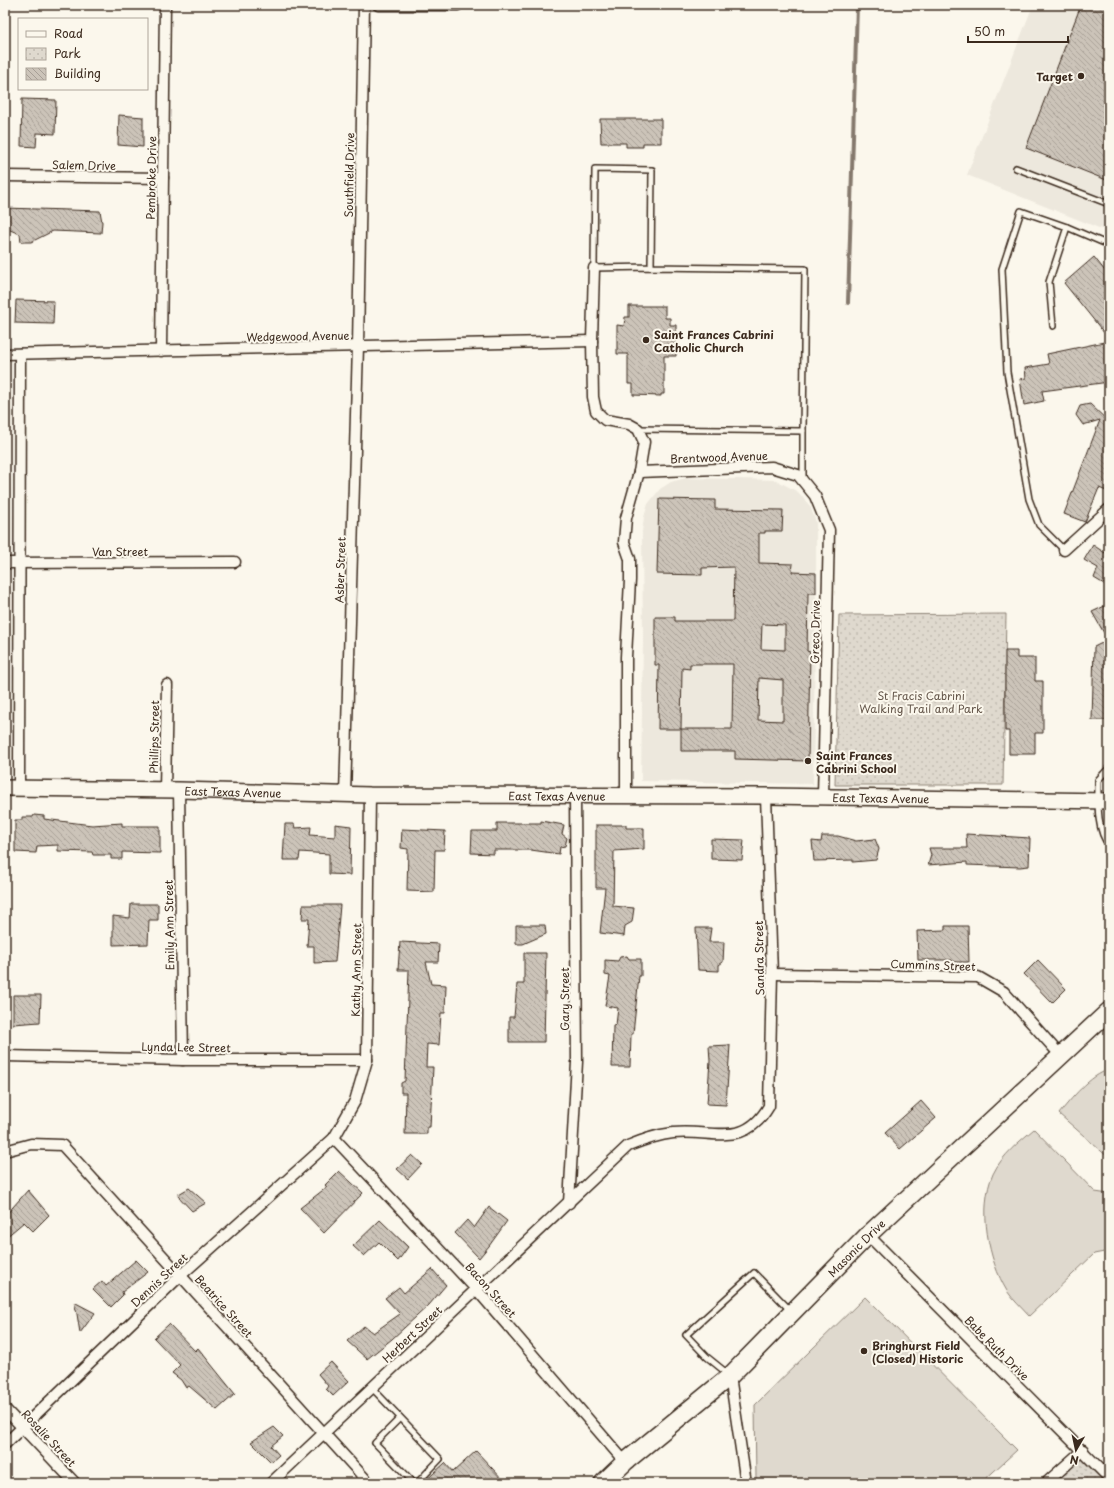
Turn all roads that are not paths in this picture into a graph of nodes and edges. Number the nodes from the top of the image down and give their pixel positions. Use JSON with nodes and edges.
{"nodes":[{"id":1,"x":165,"y":5,"type":"edge"},
{"id":2,"x":364,"y":5,"type":"edge"},
{"id":3,"x":378,"y":5,"type":"edge"},
{"id":4,"x":458,"y":6,"type":"edge"},
{"id":5,"x":1016,"y":168,"type":"dead end"},
{"id":6,"x":5,"y":176,"type":"edge"},
{"id":7,"x":163,"y":178,"type":"junction"},
{"id":8,"x":1109,"y":204,"type":"edge"},
{"id":9,"x":1067,"y":227,"type":"junction"},
{"id":10,"x":1109,"y":245,"type":"edge"},
{"id":11,"x":651,"y":267,"type":"junction"},
{"id":12,"x":594,"y":268,"type":"junction"},
{"id":13,"x":1053,"y":326,"type":"dead end"},
{"id":14,"x":592,"y":341,"type":"junction"},
{"id":15,"x":358,"y":346,"type":"junction"},
{"id":16,"x":161,"y":350,"type":"junction"},
{"id":17,"x":5,"y":354,"type":"edge"},
{"id":18,"x":20,"y":354,"type":"junction"},
{"id":19,"x":638,"y":429,"type":"junction"},
{"id":20,"x":803,"y":432,"type":"junction"},
{"id":21,"x":639,"y":472,"type":"junction"},
{"id":22,"x":800,"y":478,"type":"junction"},
{"id":23,"x":1109,"y":509,"type":"edge"},
{"id":24,"x":1064,"y":550,"type":"joint"},
{"id":25,"x":235,"y":562,"type":"dead end"},
{"id":26,"x":5,"y":563,"type":"edge"},
{"id":27,"x":20,"y":563,"type":"junction"},
{"id":28,"x":167,"y":685,"type":"dead end"},
{"id":29,"x":1109,"y":768,"type":"edge"},
{"id":30,"x":12,"y":788,"type":"edge"},
{"id":31,"x":172,"y":790,"type":"junction"},
{"id":32,"x":345,"y":795,"type":"junction"},
{"id":33,"x":370,"y":795,"type":"junction"},
{"id":34,"x":575,"y":795,"type":"junction"},
{"id":35,"x":626,"y":795,"type":"junction"},
{"id":36,"x":766,"y":796,"type":"junction"},
{"id":37,"x":823,"y":797,"type":"junction"},
{"id":38,"x":1103,"y":801,"type":"edge"},
{"id":39,"x":1109,"y":845,"type":"edge"},
{"id":40,"x":772,"y":974,"type":"junction"},
{"id":41,"x":1109,"y":1011,"type":"edge"},
{"id":42,"x":5,"y":1056,"type":"edge"},
{"id":43,"x":1061,"y":1056,"type":"junction"},
{"id":44,"x":183,"y":1060,"type":"junction"},
{"id":45,"x":367,"y":1060,"type":"junction"},
{"id":46,"x":762,"y":1119,"type":"joint"},
{"id":47,"x":334,"y":1138,"type":"junction"},
{"id":48,"x":5,"y":1151,"type":"edge"},
{"id":49,"x":570,"y":1203,"type":"junction"},
{"id":50,"x":868,"y":1236,"type":"junction"},
{"id":51,"x":180,"y":1276,"type":"junction"},
{"id":52,"x":477,"y":1290,"type":"junction"},
{"id":53,"x":792,"y":1313,"type":"junction"},
{"id":54,"x":730,"y":1376,"type":"junction"},
{"id":55,"x":372,"y":1388,"type":"junction"},
{"id":56,"x":5,"y":1409,"type":"edge"},
{"id":57,"x":400,"y":1418,"type":"junction"},
{"id":58,"x":23,"y":1427,"type":"junction"},
{"id":59,"x":324,"y":1433,"type":"junction"},
{"id":60,"x":5,"y":1444,"type":"edge"},
{"id":61,"x":1083,"y":1450,"type":"junction"},
{"id":62,"x":625,"y":1462,"type":"junction"},
{"id":63,"x":1109,"y":1478,"type":"edge"},
{"id":64,"x":75,"y":1483,"type":"edge"},
{"id":65,"x":270,"y":1483,"type":"edge"},
{"id":66,"x":369,"y":1483,"type":"edge"},
{"id":67,"x":415,"y":1483,"type":"edge"},
{"id":68,"x":602,"y":1483,"type":"edge"},
{"id":69,"x":746,"y":1483,"type":"edge"},
{"id":70,"x":1046,"y":1483,"type":"edge"}],
"edges":[{"from":1,"to":7,"type":"street","name":"Pembroke Drive"},
{"from":2,"to":15,"type":"street","name":"Southfield Drive"},
{"from":3,"to":4,"type":"street"},
{"from":5,"to":8,"type":"lane"},
{"from":6,"to":7,"type":"street","name":"Salem Drive"},
{"from":7,"to":16,"type":"street","name":"Pembroke Drive"},
{"from":9,"to":10,"type":"lane"},
{"from":9,"to":13,"type":"lane"},
{"from":9,"to":24,"type":"lane"},
{"from":11,"to":12,"type":"lane"},
{"from":11,"to":12,"type":"lane"},
{"from":11,"to":20,"type":"lane"},
{"from":12,"to":14,"type":"street"},
{"from":14,"to":15,"type":"street","name":"Wedgewood Avenue"},
{"from":14,"to":19,"type":"street"},
{"from":15,"to":16,"type":"street","name":"Wedgewood Avenue"},
{"from":15,"to":32,"type":"street","name":"Asber Street"},
{"from":16,"to":18,"type":"street","name":"Wedgewood Avenue"},
{"from":17,"to":18,"type":"street","name":"Wedgewood Avenue"},
{"from":18,"to":27,"type":"street"},
{"from":19,"to":20,"type":"lane"},
{"from":19,"to":21,"type":"street"},
{"from":20,"to":22,"type":"lane"},
{"from":21,"to":22,"type":"street","name":"Brentwood Avenue"},
{"from":21,"to":35,"type":"street"},
{"from":22,"to":37,"type":"street","name":"Greco Drive"},
{"from":23,"to":24,"type":"street"},
{"from":25,"to":27,"type":"street","name":"Van Street"},
{"from":26,"to":27,"type":"street","name":"Van Street"},
{"from":27,"to":30,"type":"street"},
{"from":28,"to":31,"type":"street","name":"Phillips Street"},
{"from":29,"to":38,"type":"lane"},
{"from":30,"to":31,"type":"street","name":"East Texas Avenue"},
{"from":31,"to":32,"type":"street","name":"East Texas Avenue"},
{"from":31,"to":44,"type":"street","name":"Emily Ann Street"},
{"from":32,"to":33,"type":"street","name":"East Texas Avenue"},
{"from":33,"to":34,"type":"street","name":"East Texas Avenue"},
{"from":33,"to":45,"type":"street","name":"Kathy Ann Street"},
{"from":34,"to":35,"type":"street","name":"East Texas Avenue"},
{"from":34,"to":49,"type":"street","name":"Gary Street"},
{"from":35,"to":36,"type":"street","name":"East Texas Avenue"},
{"from":36,"to":37,"type":"street","name":"East Texas Avenue"},
{"from":36,"to":40,"type":"street","name":"Sandra Street"},
{"from":37,"to":38,"type":"street","name":"East Texas Avenue"},
{"from":38,"to":39,"type":"lane"},
{"from":40,"to":43,"type":"street","name":"Cummins Street"},
{"from":40,"to":46,"type":"street","name":"Sandra Street"},
{"from":41,"to":43,"type":"main road","name":"Masonic Drive"},
{"from":42,"to":44,"type":"street","name":"Lynda Lee Street"},
{"from":43,"to":50,"type":"main road","name":"Masonic Drive"},
{"from":44,"to":45,"type":"street","name":"Lynda Lee Street"},
{"from":45,"to":47,"type":"street","name":"Kathy Ann Street"},
{"from":46,"to":49,"type":"street","name":"Herbert Street"},
{"from":47,"to":51,"type":"street","name":"Dennis Street"},
{"from":47,"to":52,"type":"street","name":"Bacon Street"},
{"from":48,"to":51,"type":"street","name":"Beatrice Street"},
{"from":49,"to":52,"type":"street","name":"Herbert Street"},
{"from":50,"to":53,"type":"main road","name":"Masonic Drive"},
{"from":50,"to":61,"type":"street","name":"Babe Ruth Drive"},
{"from":51,"to":58,"type":"street","name":"Dennis Street"},
{"from":51,"to":59,"type":"street","name":"Beatrice Street"},
{"from":52,"to":55,"type":"street","name":"Herbert Street"},
{"from":52,"to":62,"type":"street","name":"Bacon Street"},
{"from":53,"to":54,"type":"main road","name":"Masonic Drive"},
{"from":53,"to":54,"type":"lane"},
{"from":54,"to":62,"type":"main road","name":"Masonic Drive"},
{"from":54,"to":69,"type":"street"},
{"from":55,"to":57,"type":"lane"},
{"from":55,"to":59,"type":"street","name":"Herbert Street"},
{"from":56,"to":58,"type":"street","name":"Rosalie Street"},
{"from":57,"to":67,"type":"lane"},
{"from":57,"to":67,"type":"lane"},
{"from":58,"to":60,"type":"street","name":"Dennis Street"},
{"from":58,"to":64,"type":"street","name":"Rosalie Street"},
{"from":59,"to":65,"type":"street","name":"Herbert Street"},
{"from":59,"to":66,"type":"street","name":"Beatrice Street"},
{"from":61,"to":63,"type":"street","name":"Babe Ruth Drive"},
{"from":61,"to":70,"type":"street"},
{"from":62,"to":68,"type":"main road","name":"Masonic Drive"}]}
